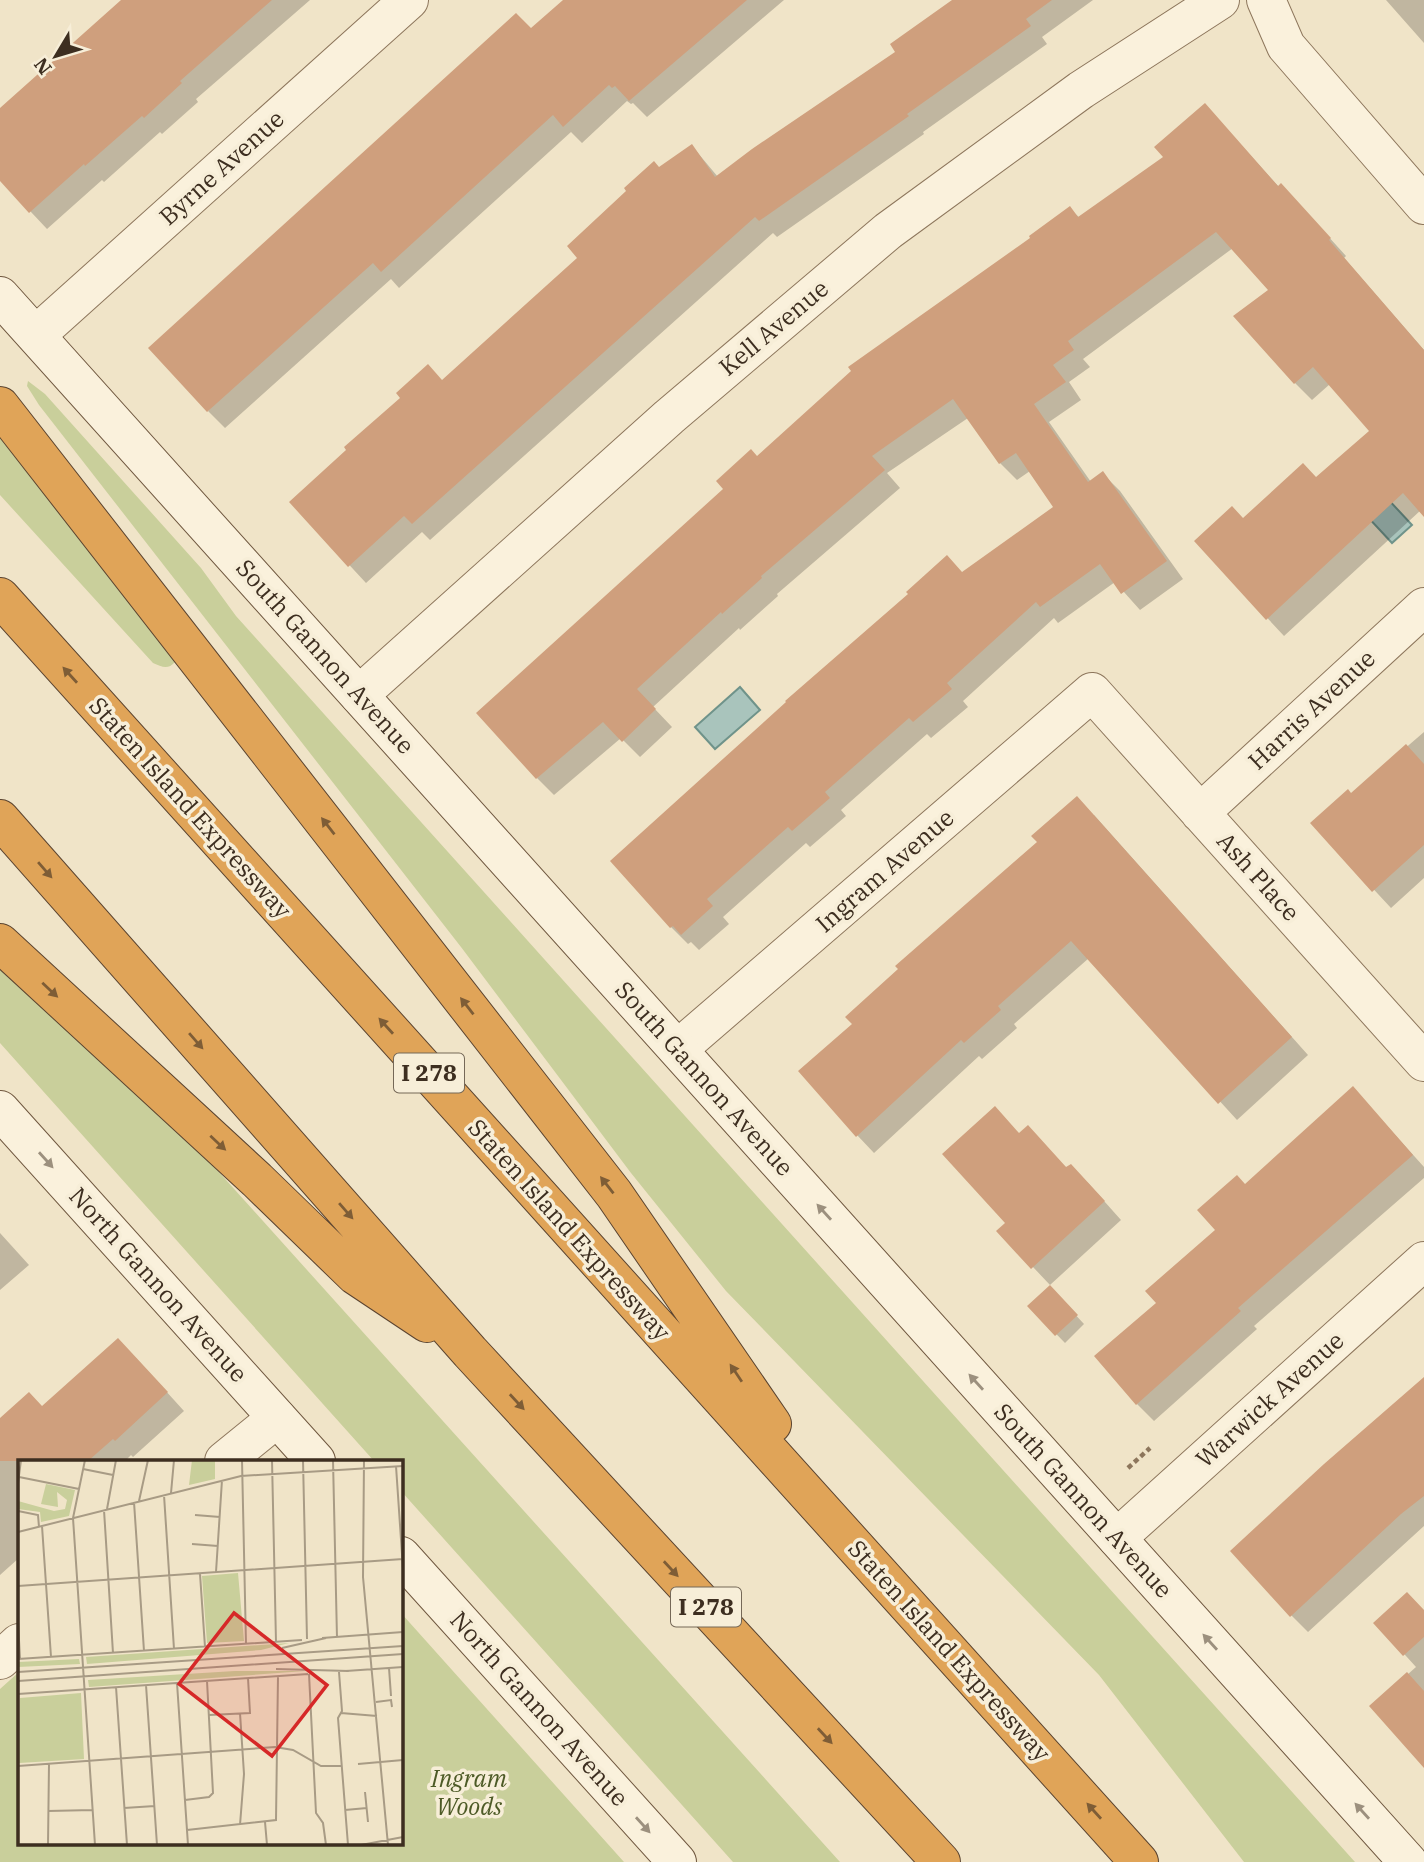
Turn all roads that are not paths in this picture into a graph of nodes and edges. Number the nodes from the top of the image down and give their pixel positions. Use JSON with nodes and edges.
{"nodes":[{"id":1,"x":409,"y":0,"type":"edge"},
{"id":2,"x":1220,"y":0,"type":"edge"},
{"id":3,"x":1266,"y":0,"type":"edge"},
{"id":4,"x":1424,"y":205,"type":"edge"},
{"id":5,"x":0,"y":296,"type":"edge"},
{"id":6,"x":36,"y":335,"type":"junction"},
{"id":7,"x":0,"y":406,"type":"edge"},
{"id":8,"x":0,"y":597,"type":"edge"},
{"id":9,"x":1424,"y":607,"type":"edge"},
{"id":10,"x":1092,"y":692,"type":"joint"},
{"id":11,"x":359,"y":695,"type":"junction"},
{"id":12,"x":1200,"y":813,"type":"junction"},
{"id":13,"x":0,"y":819,"type":"edge"},
{"id":14,"x":0,"y":943,"type":"edge"},
{"id":15,"x":678,"y":1049,"type":"junction"},
{"id":16,"x":1424,"y":1062,"type":"edge"},
{"id":17,"x":0,"y":1110,"type":"edge"},
{"id":18,"x":1424,"y":1261,"type":"edge"},
{"id":19,"x":470,"y":1352,"type":"junction"},
{"id":20,"x":277,"y":1418,"type":"junction"},
{"id":21,"x":224,"y":1460,"type":"edge"},
{"id":22,"x":315,"y":1460,"type":"edge"},
{"id":23,"x":1116,"y":1538,"type":"junction"},
{"id":24,"x":858,"y":1550,"type":"junction"},
{"id":25,"x":402,"y":1557,"type":"edge"},
{"id":26,"x":18,"y":1644,"type":"edge"},
{"id":27,"x":0,"y":1660,"type":"edge"},
{"id":28,"x":677,"y":1862,"type":"edge"},
{"id":29,"x":942,"y":1862,"type":"edge"},
{"id":30,"x":1139,"y":1862,"type":"edge"},
{"id":31,"x":1408,"y":1862,"type":"edge"}],
"edges":[{"from":1,"to":6,"type":"street","name":"Byrne Avenue"},
{"from":2,"to":11,"type":"street","name":"Kell Avenue"},
{"from":3,"to":4,"type":"street"},
{"from":5,"to":6,"type":"street","name":"South Gannon Avenue"},
{"from":6,"to":11,"type":"street","name":"South Gannon Avenue"},
{"from":24,"to":7,"type":"highway","one_way":true},
{"from":24,"to":8,"type":"highway","name":"Staten Island Expressway","number":"I 278","one_way":true},
{"from":9,"to":12,"type":"street","name":"Harris Avenue"},
{"from":10,"to":12,"type":"street","name":"Ash Place"},
{"from":10,"to":15,"type":"street","name":"Ingram Avenue"},
{"from":11,"to":15,"type":"street","name":"South Gannon Avenue"},
{"from":12,"to":16,"type":"street","name":"Ash Place"},
{"from":13,"to":19,"type":"highway","number":"I 278","one_way":true},
{"from":14,"to":19,"type":"highway","one_way":true},
{"from":23,"to":15,"type":"street","name":"South Gannon Avenue","one_way":true},
{"from":17,"to":20,"type":"street","name":"North Gannon Avenue","one_way":true},
{"from":18,"to":23,"type":"street","name":"Warwick Avenue"},
{"from":19,"to":29,"type":"highway","number":"I 278","one_way":true},
{"from":20,"to":21,"type":"street"},
{"from":20,"to":22,"type":"street","name":"North Gannon Avenue"},
{"from":31,"to":23,"type":"street","name":"South Gannon Avenue","one_way":true},
{"from":30,"to":24,"type":"highway","name":"Staten Island Expressway","number":"I 278","one_way":true},
{"from":25,"to":28,"type":"street","name":"North Gannon Avenue","one_way":true},
{"from":26,"to":27,"type":"street"}]}
